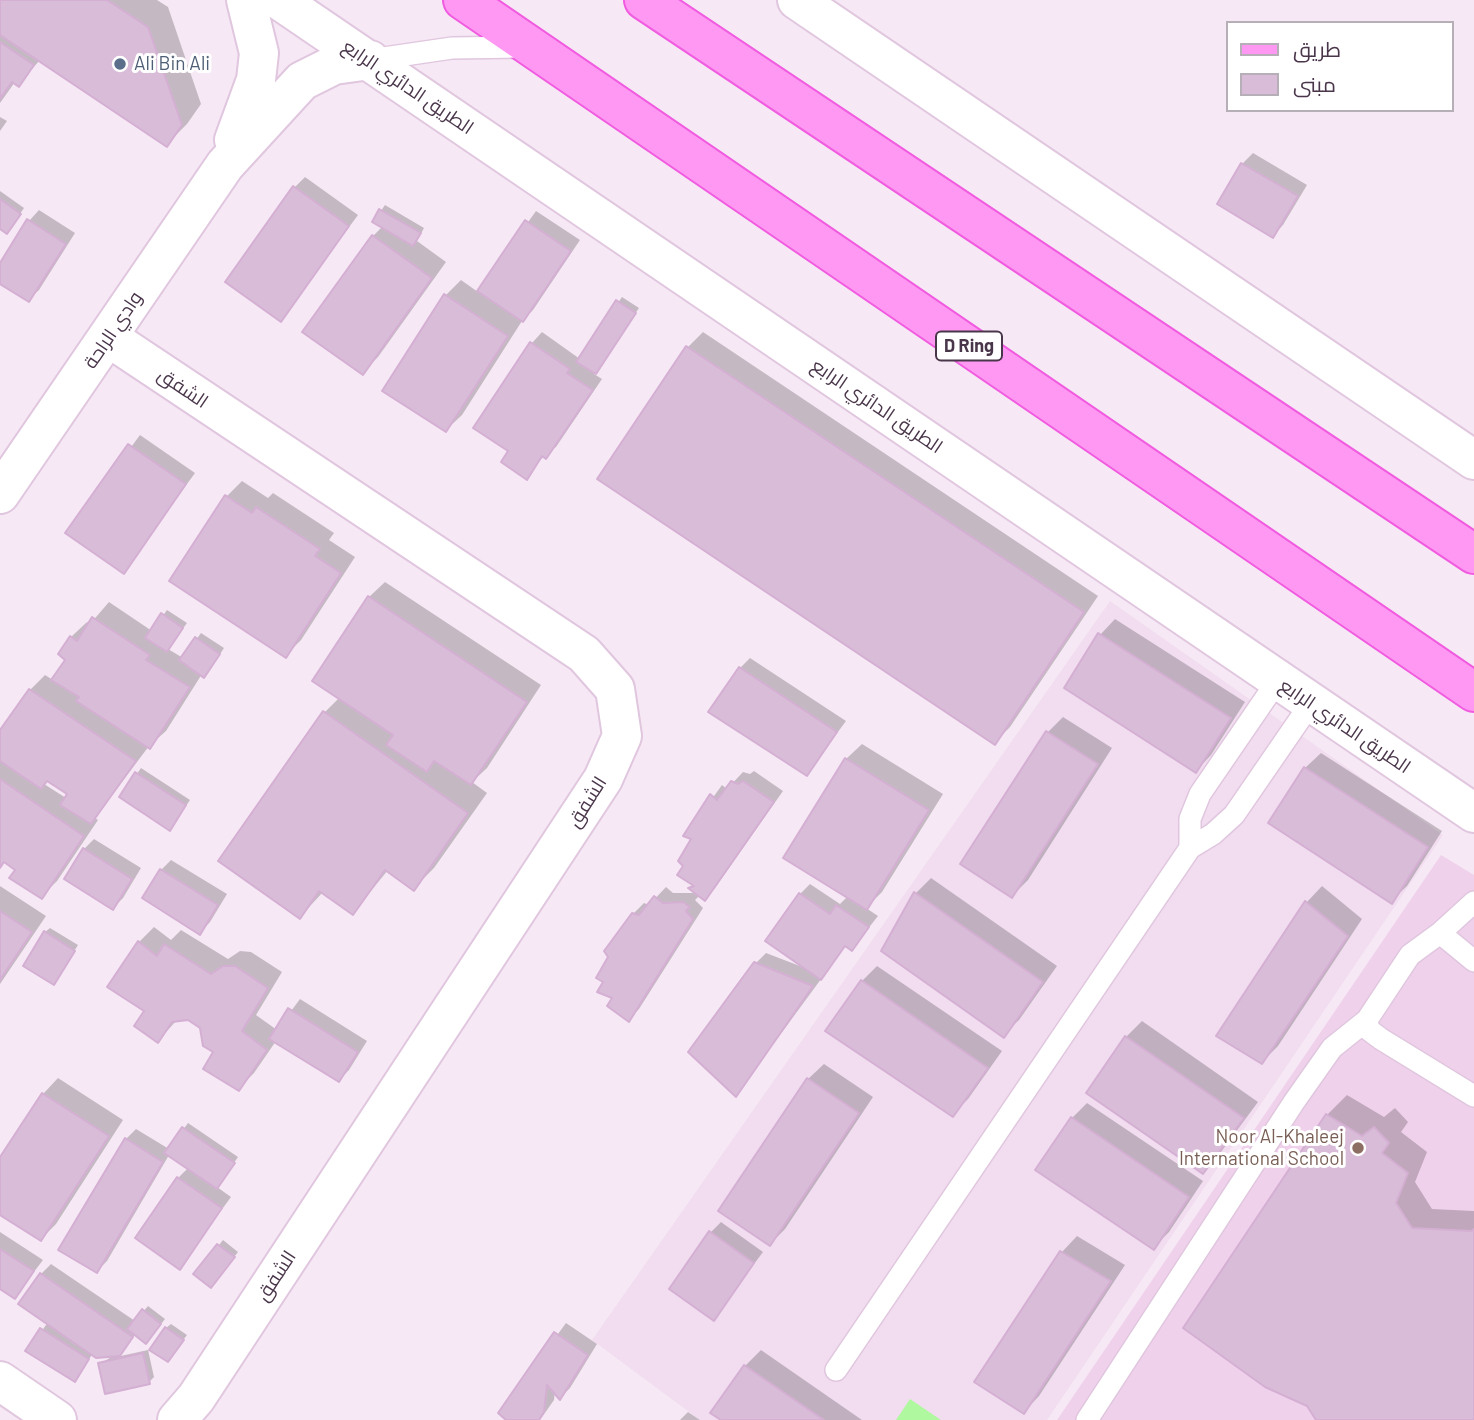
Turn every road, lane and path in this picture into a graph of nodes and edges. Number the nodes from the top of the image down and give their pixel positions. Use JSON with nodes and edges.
{"nodes":[{"id":1,"x":246,"y":0,"type":"edge"},
{"id":2,"x":279,"y":0,"type":"edge"},
{"id":3,"x":463,"y":0,"type":"edge"},
{"id":4,"x":644,"y":0,"type":"edge"},
{"id":5,"x":665,"y":0,"type":"edge"},
{"id":6,"x":797,"y":0,"type":"edge"},
{"id":7,"x":833,"y":14,"type":"edge"},
{"id":8,"x":534,"y":47,"type":"junction"},
{"id":9,"x":733,"y":57,"type":"junction"},
{"id":10,"x":370,"y":60,"type":"junction"},
{"id":11,"x":225,"y":165,"type":"junction"},
{"id":12,"x":108,"y":337,"type":"junction"},
{"id":13,"x":1474,"y":460,"type":"edge"},
{"id":14,"x":0,"y":494,"type":"edge"},
{"id":15,"x":1474,"y":554,"type":"edge"},
{"id":16,"x":1278,"y":680,"type":"junction"},
{"id":17,"x":1474,"y":692,"type":"edge"},
{"id":18,"x":1311,"y":703,"type":"junction"},
{"id":19,"x":1474,"y":813,"type":"edge"},
{"id":20,"x":1190,"y":848,"type":"junction"},
{"id":21,"x":1474,"y":902,"type":"edge"},
{"id":22,"x":1440,"y":933,"type":"junction"},
{"id":23,"x":1474,"y":961,"type":"edge"},
{"id":24,"x":1367,"y":1020,"type":"junction"},
{"id":25,"x":1474,"y":1096,"type":"edge"},
{"id":26,"x":836,"y":1370,"type":"dead end"},
{"id":27,"x":0,"y":1381,"type":"edge"},
{"id":28,"x":57,"y":1420,"type":"edge"},
{"id":29,"x":177,"y":1420,"type":"edge"},
{"id":30,"x":1087,"y":1420,"type":"edge"}],
"edges":[{"from":1,"to":11,"type":"street","name":"وادي الراحة"},
{"from":2,"to":10,"type":"street","name":"الطريق الدائري الرابع"},
{"from":3,"to":8,"type":"main road","number":"D Ring"},
{"from":4,"to":9,"type":"main road"},
{"from":5,"to":9,"type":"main road"},
{"from":6,"to":7,"type":"street"},
{"from":7,"to":13,"type":"street"},
{"from":8,"to":10,"type":"lane"},
{"from":8,"to":17,"type":"main road","number":"D Ring"},
{"from":9,"to":15,"type":"main road"},
{"from":10,"to":11,"type":"street","name":"وادي الراحة"},
{"from":10,"to":16,"type":"street","name":"الطريق الدائري الرابع"},
{"from":11,"to":12,"type":"street","name":"وادي الراحة"},
{"from":12,"to":14,"type":"street","name":"وادي الراحة"},
{"from":12,"to":29,"type":"street","name":"الشفق"},
{"from":16,"to":18,"type":"street","name":"الطريق الدائري الرابع"},
{"from":16,"to":20,"type":"lane"},
{"from":18,"to":19,"type":"street","name":"الطريق الدائري الرابع"},
{"from":18,"to":20,"type":"lane"},
{"from":20,"to":26,"type":"lane"},
{"from":21,"to":22,"type":"lane"},
{"from":22,"to":23,"type":"lane"},
{"from":22,"to":24,"type":"lane"},
{"from":24,"to":25,"type":"lane"},
{"from":24,"to":30,"type":"lane"},
{"from":27,"to":28,"type":"street"}]}
